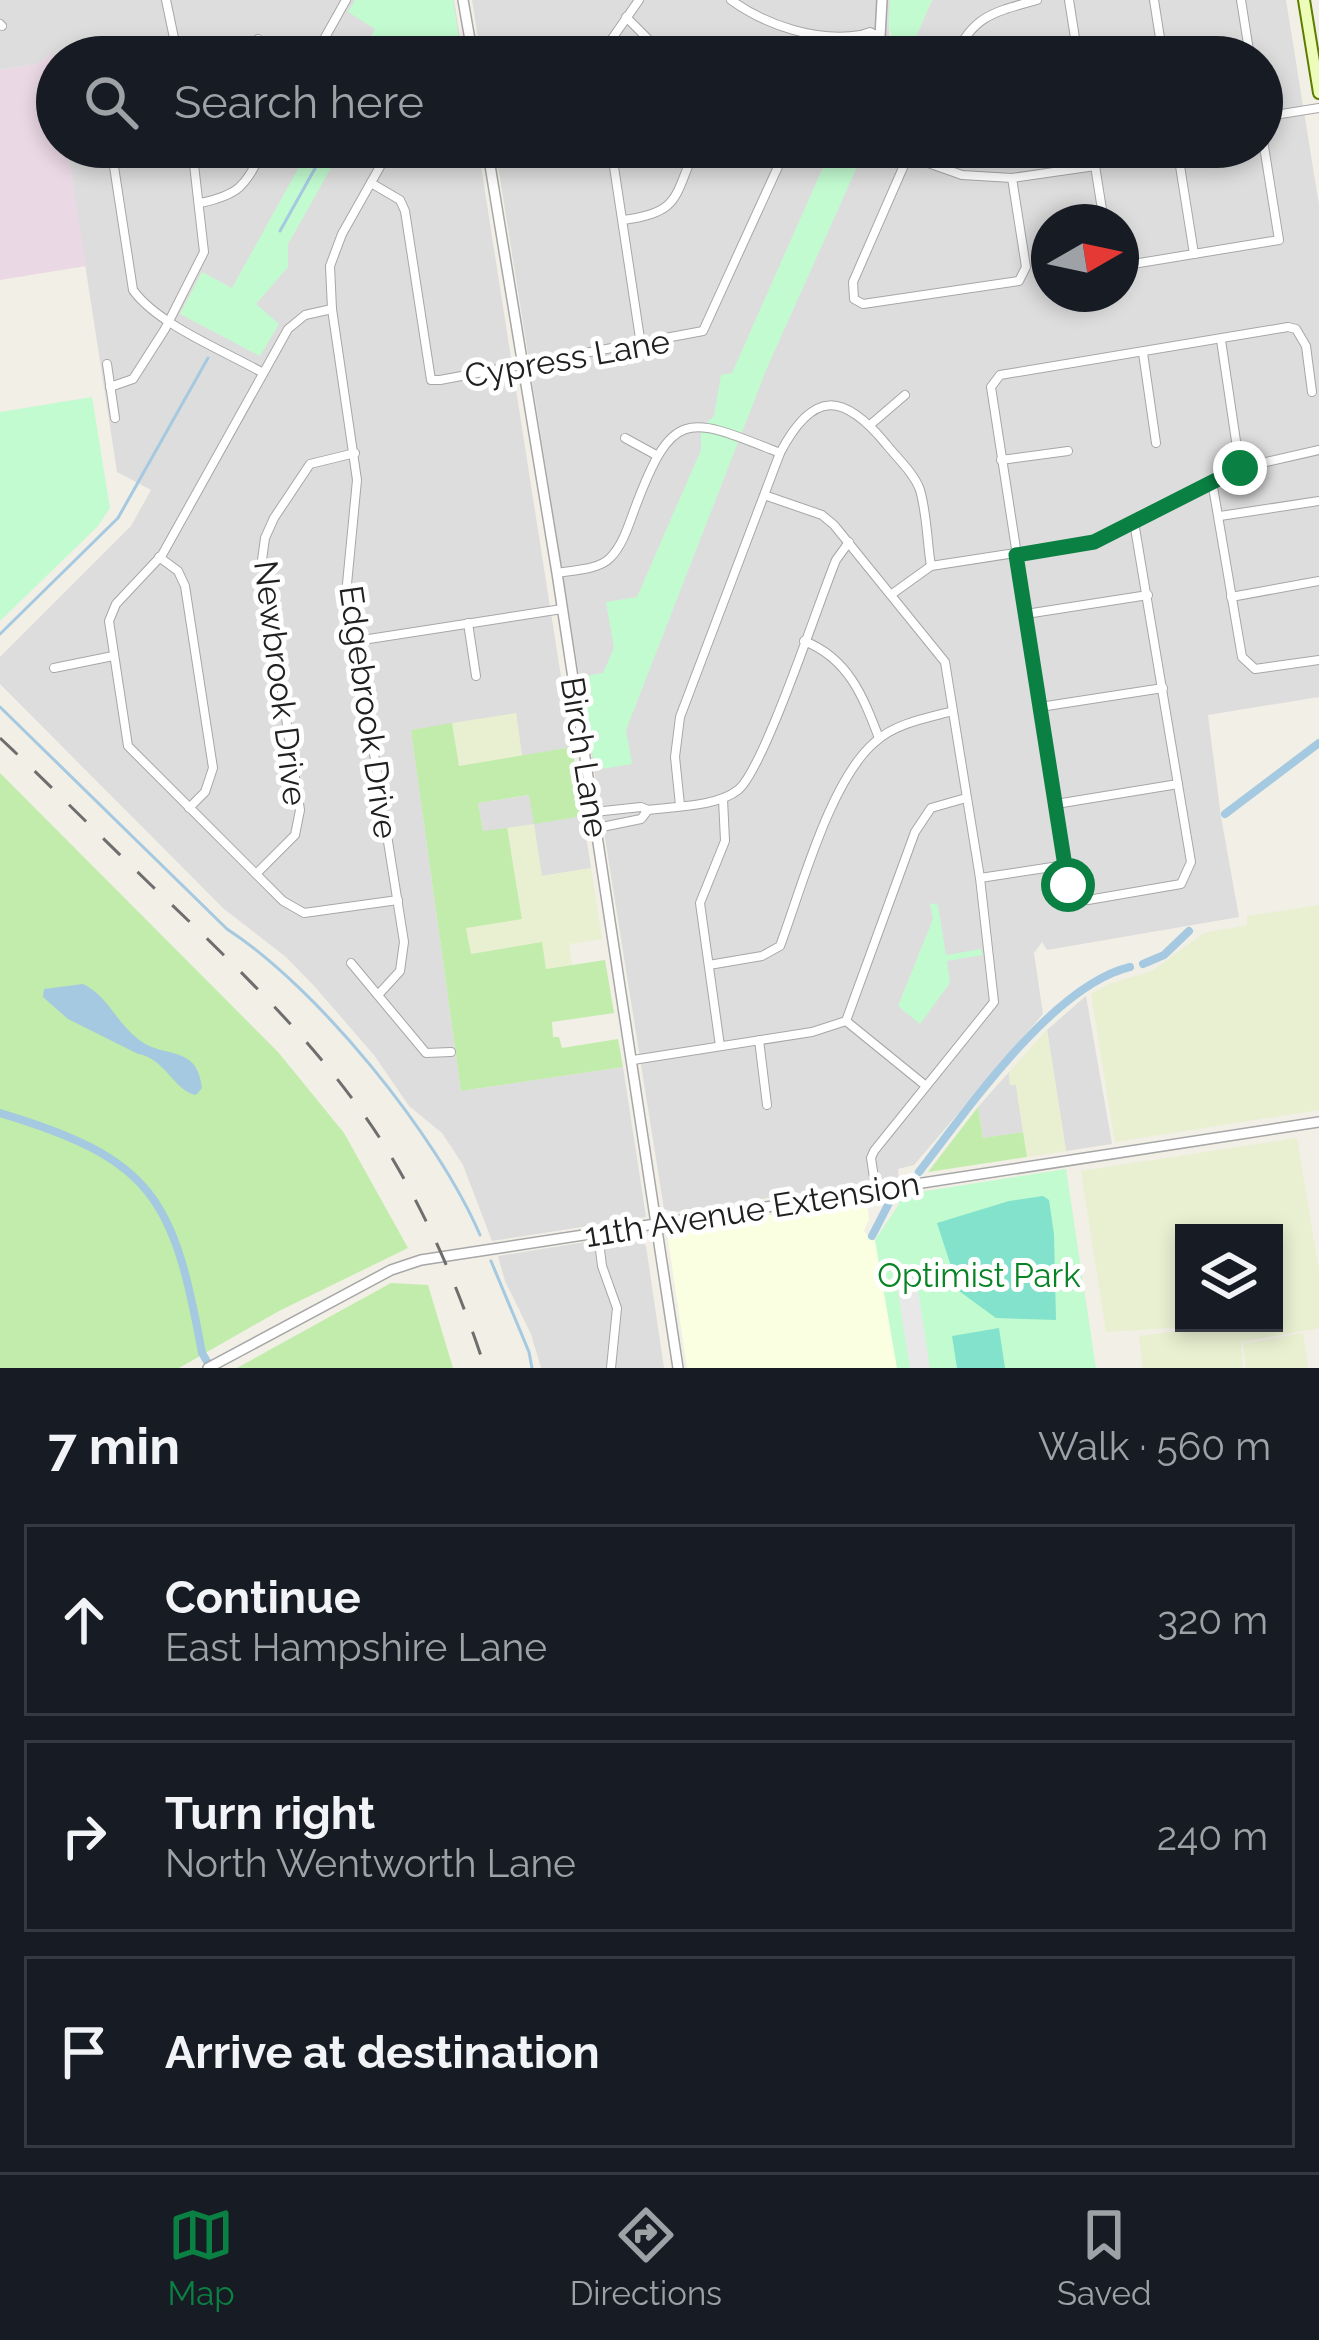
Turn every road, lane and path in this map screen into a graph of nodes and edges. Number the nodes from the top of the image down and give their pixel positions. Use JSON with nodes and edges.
{"nodes":[{"id":1,"x":166,"y":0,"type":"edge"},
{"id":2,"x":346,"y":0,"type":"edge"},
{"id":3,"x":464,"y":0,"type":"edge"},
{"id":4,"x":639,"y":0,"type":"edge"},
{"id":5,"x":731,"y":0,"type":"edge"},
{"id":6,"x":882,"y":0,"type":"edge"},
{"id":7,"x":1036,"y":0,"type":"edge"},
{"id":8,"x":1069,"y":0,"type":"edge"},
{"id":9,"x":1154,"y":0,"type":"edge"},
{"id":10,"x":1240,"y":0,"type":"edge"},
{"id":11,"x":1304,"y":0,"type":"edge"},
{"id":12,"x":626,"y":17,"type":"junction"},
{"id":13,"x":878,"y":18,"type":"junction"},
{"id":14,"x":864,"y":33,"type":"junction"},
{"id":15,"x":174,"y":36,"type":"edge"},
{"id":16,"x":326,"y":36,"type":"edge"},
{"id":17,"x":469,"y":36,"type":"edge"},
{"id":18,"x":616,"y":36,"type":"edge"},
{"id":19,"x":645,"y":36,"type":"edge"},
{"id":20,"x":829,"y":36,"type":"edge"},
{"id":21,"x":848,"y":36,"type":"edge"},
{"id":22,"x":861,"y":36,"type":"edge"},
{"id":23,"x":870,"y":36,"type":"edge"},
{"id":24,"x":880,"y":36,"type":"edge"},
{"id":25,"x":964,"y":36,"type":"edge"},
{"id":26,"x":1075,"y":36,"type":"edge"},
{"id":27,"x":1160,"y":36,"type":"edge"},
{"id":28,"x":1246,"y":36,"type":"edge"},
{"id":29,"x":1319,"y":93,"type":"edge"},
{"id":30,"x":1319,"y":108,"type":"edge"},
{"id":31,"x":1283,"y":114,"type":"edge"},
{"id":32,"x":114,"y":168,"type":"edge"},
{"id":33,"x":195,"y":168,"type":"edge"},
{"id":34,"x":253,"y":168,"type":"edge"},
{"id":35,"x":379,"y":168,"type":"edge"},
{"id":36,"x":490,"y":168,"type":"edge"},
{"id":37,"x":614,"y":168,"type":"edge"},
{"id":38,"x":686,"y":168,"type":"edge"},
{"id":39,"x":777,"y":168,"type":"edge"},
{"id":40,"x":903,"y":168,"type":"edge"},
{"id":41,"x":946,"y":168,"type":"edge"},
{"id":42,"x":1081,"y":168,"type":"edge"},
{"id":43,"x":1095,"y":168,"type":"edge"},
{"id":44,"x":1180,"y":168,"type":"edge"},
{"id":45,"x":1267,"y":168,"type":"edge"},
{"id":46,"x":1012,"y":178,"type":"junction"},
{"id":47,"x":371,"y":183,"type":"junction"},
{"id":48,"x":200,"y":203,"type":"junction"},
{"id":49,"x":1101,"y":204,"type":"edge"},
{"id":50,"x":622,"y":220,"type":"junction"},
{"id":51,"x":1194,"y":254,"type":"junction"},
{"id":52,"x":1139,"y":263,"type":"edge"},
{"id":53,"x":332,"y":309,"type":"junction"},
{"id":54,"x":170,"y":321,"type":"junction"},
{"id":55,"x":1221,"y":340,"type":"junction"},
{"id":56,"x":641,"y":345,"type":"junction"},
{"id":57,"x":1143,"y":352,"type":"junction"},
{"id":58,"x":107,"y":364,"type":"dead end"},
{"id":59,"x":522,"y":367,"type":"junction"},
{"id":60,"x":263,"y":373,"type":"junction"},
{"id":61,"x":110,"y":387,"type":"junction"},
{"id":62,"x":1312,"y":392,"type":"dead end"},
{"id":63,"x":905,"y":395,"type":"dead end"},
{"id":64,"x":115,"y":418,"type":"dead end"},
{"id":65,"x":870,"y":425,"type":"junction"},
{"id":66,"x":625,"y":439,"type":"dead end"},
{"id":67,"x":1156,"y":443,"type":"dead end"},
{"id":68,"x":1319,"y":450,"type":"edge"},
{"id":69,"x":1068,"y":451,"type":"dead end"},
{"id":70,"x":780,"y":452,"type":"junction"},
{"id":71,"x":355,"y":453,"type":"junction"},
{"id":72,"x":656,"y":455,"type":"junction"},
{"id":73,"x":1001,"y":460,"type":"junction"},
{"id":74,"x":1240,"y":468,"type":"junction"},
{"id":75,"x":1212,"y":481,"type":"junction"},
{"id":76,"x":767,"y":496,"type":"junction"},
{"id":77,"x":1319,"y":500,"type":"edge"},
{"id":78,"x":1220,"y":516,"type":"junction"},
{"id":79,"x":1134,"y":522,"type":"junction"},
{"id":80,"x":849,"y":542,"type":"junction"},
{"id":81,"x":1016,"y":555,"type":"junction"},
{"id":82,"x":159,"y":557,"type":"junction"},
{"id":83,"x":931,"y":566,"type":"junction"},
{"id":84,"x":557,"y":573,"type":"junction"},
{"id":85,"x":1319,"y":581,"type":"edge"},
{"id":86,"x":892,"y":594,"type":"junction"},
{"id":87,"x":1148,"y":595,"type":"junction"},
{"id":88,"x":1231,"y":597,"type":"junction"},
{"id":89,"x":562,"y":608,"type":"junction"},
{"id":90,"x":1026,"y":614,"type":"junction"},
{"id":91,"x":468,"y":623,"type":"junction"},
{"id":92,"x":356,"y":641,"type":"junction"},
{"id":93,"x":804,"y":641,"type":"junction"},
{"id":94,"x":113,"y":656,"type":"junction"},
{"id":95,"x":1319,"y":660,"type":"edge"},
{"id":96,"x":54,"y":668,"type":"dead end"},
{"id":97,"x":476,"y":676,"type":"dead end"},
{"id":98,"x":1163,"y":688,"type":"junction"},
{"id":99,"x":1040,"y":707,"type":"junction"},
{"id":100,"x":953,"y":711,"type":"junction"},
{"id":101,"x":879,"y":739,"type":"junction"},
{"id":102,"x":1178,"y":784,"type":"junction"},
{"id":103,"x":967,"y":798,"type":"junction"},
{"id":104,"x":723,"y":799,"type":"junction"},
{"id":105,"x":1055,"y":804,"type":"junction"},
{"id":106,"x":680,"y":805,"type":"junction"},
{"id":107,"x":189,"y":808,"type":"junction"},
{"id":108,"x":648,"y":810,"type":"junction"},
{"id":109,"x":594,"y":812,"type":"junction"},
{"id":110,"x":597,"y":828,"type":"junction"},
{"id":111,"x":1065,"y":865,"type":"junction"},
{"id":112,"x":256,"y":874,"type":"junction"},
{"id":113,"x":980,"y":878,"type":"junction"},
{"id":114,"x":398,"y":899,"type":"junction"},
{"id":115,"x":351,"y":963,"type":"dead end"},
{"id":116,"x":709,"y":965,"type":"junction"},
{"id":117,"x":378,"y":995,"type":"junction"},
{"id":118,"x":845,"y":1021,"type":"junction"},
{"id":119,"x":759,"y":1040,"type":"junction"},
{"id":120,"x":720,"y":1046,"type":"junction"},
{"id":121,"x":452,"y":1052,"type":"dead end"},
{"id":122,"x":633,"y":1060,"type":"junction"},
{"id":123,"x":926,"y":1086,"type":"junction"},
{"id":124,"x":767,"y":1105,"type":"dead end"},
{"id":125,"x":1319,"y":1122,"type":"edge"},
{"id":126,"x":876,"y":1191,"type":"junction"},
{"id":127,"x":658,"y":1225,"type":"junction"},
{"id":128,"x":598,"y":1233,"type":"junction"},
{"id":129,"x":212,"y":1366,"type":"edge"},
{"id":130,"x":611,"y":1368,"type":"edge"},
{"id":131,"x":678,"y":1368,"type":"edge"}],
"edges":[{"from":1,"to":15,"type":"street"},
{"from":2,"to":16,"type":"street"},
{"from":3,"to":17,"type":"street"},
{"from":4,"to":12,"type":"street"},
{"from":5,"to":20,"type":"street"},
{"from":6,"to":13,"type":"street"},
{"from":7,"to":25,"type":"street"},
{"from":8,"to":26,"type":"street"},
{"from":9,"to":27,"type":"street"},
{"from":10,"to":28,"type":"street"},
{"from":11,"to":29,"type":"main road"},
{"from":12,"to":18,"type":"street"},
{"from":12,"to":19,"type":"street"},
{"from":13,"to":14,"type":"street"},
{"from":13,"to":24,"type":"street"},
{"from":14,"to":21,"type":"street"},
{"from":14,"to":22,"type":"street"},
{"from":14,"to":23,"type":"street"},
{"from":30,"to":31,"type":"street"},
{"from":32,"to":54,"type":"street"},
{"from":33,"to":48,"type":"street"},
{"from":34,"to":48,"type":"street"},
{"from":35,"to":47,"type":"street","name":"Edgebrook Drive"},
{"from":36,"to":59,"type":"street","name":"Birch Lane"},
{"from":37,"to":50,"type":"street"},
{"from":38,"to":50,"type":"street"},
{"from":39,"to":56,"type":"street","name":"Cypress Lane"},
{"from":40,"to":46,"type":"street"},
{"from":41,"to":46,"type":"street"},
{"from":42,"to":46,"type":"street"},
{"from":43,"to":49,"type":"street"},
{"from":44,"to":51,"type":"street"},
{"from":45,"to":51,"type":"street"},
{"from":47,"to":53,"type":"street","name":"Edgebrook Drive"},
{"from":47,"to":59,"type":"street","name":"Cypress Lane"},
{"from":48,"to":54,"type":"street"},
{"from":50,"to":56,"type":"street"},
{"from":51,"to":52,"type":"street"},
{"from":53,"to":60,"type":"street"},
{"from":53,"to":71,"type":"street","name":"Edgebrook Drive"},
{"from":54,"to":60,"type":"street"},
{"from":54,"to":61,"type":"street"},
{"from":55,"to":57,"type":"street"},
{"from":55,"to":62,"type":"street"},
{"from":55,"to":74,"type":"street"},
{"from":56,"to":59,"type":"street","name":"Cypress Lane"},
{"from":57,"to":67,"type":"street"},
{"from":57,"to":73,"type":"street"},
{"from":58,"to":61,"type":"street"},
{"from":59,"to":84,"type":"street","name":"Birch Lane"},
{"from":60,"to":82,"type":"street"},
{"from":61,"to":64,"type":"street"},
{"from":63,"to":65,"type":"street"},
{"from":65,"to":70,"type":"street"},
{"from":65,"to":83,"type":"street"},
{"from":66,"to":72,"type":"street"},
{"from":68,"to":74,"type":"street"},
{"from":69,"to":73,"type":"street"},
{"from":70,"to":72,"type":"street"},
{"from":70,"to":76,"type":"street"},
{"from":71,"to":92,"type":"street","name":"Edgebrook Drive"},
{"from":71,"to":112,"type":"street","name":"Newbrook Drive"},
{"from":72,"to":84,"type":"street"},
{"from":73,"to":81,"type":"street"},
{"from":74,"to":75,"type":"street"},
{"from":75,"to":78,"type":"street"},
{"from":75,"to":79,"type":"street"},
{"from":76,"to":80,"type":"street"},
{"from":76,"to":106,"type":"street"},
{"from":77,"to":78,"type":"street"},
{"from":78,"to":88,"type":"street"},
{"from":79,"to":81,"type":"street"},
{"from":79,"to":87,"type":"street"},
{"from":80,"to":86,"type":"street"},
{"from":80,"to":93,"type":"street"},
{"from":81,"to":83,"type":"street"},
{"from":81,"to":90,"type":"street"},
{"from":82,"to":94,"type":"street"},
{"from":82,"to":107,"type":"street"},
{"from":83,"to":86,"type":"street"},
{"from":84,"to":89,"type":"street","name":"Birch Lane"},
{"from":85,"to":88,"type":"street"},
{"from":86,"to":100,"type":"street"},
{"from":87,"to":90,"type":"street"},
{"from":87,"to":98,"type":"street"},
{"from":88,"to":95,"type":"street"},
{"from":89,"to":91,"type":"street"},
{"from":89,"to":109,"type":"street","name":"Birch Lane"},
{"from":90,"to":99,"type":"street"},
{"from":91,"to":92,"type":"street"},
{"from":91,"to":97,"type":"street"},
{"from":92,"to":114,"type":"street","name":"Edgebrook Drive"},
{"from":93,"to":101,"type":"street"},
{"from":93,"to":104,"type":"street"},
{"from":94,"to":96,"type":"street"},
{"from":94,"to":107,"type":"street"},
{"from":98,"to":99,"type":"street"},
{"from":98,"to":102,"type":"street"},
{"from":99,"to":105,"type":"street"},
{"from":100,"to":101,"type":"street"},
{"from":100,"to":103,"type":"street"},
{"from":101,"to":116,"type":"street"},
{"from":102,"to":105,"type":"street"},
{"from":102,"to":111,"type":"street"},
{"from":103,"to":113,"type":"street"},
{"from":103,"to":118,"type":"street"},
{"from":104,"to":106,"type":"street"},
{"from":104,"to":116,"type":"street"},
{"from":105,"to":111,"type":"street"},
{"from":106,"to":108,"type":"street"},
{"from":107,"to":112,"type":"street"},
{"from":108,"to":109,"type":"street"},
{"from":108,"to":110,"type":"street"},
{"from":109,"to":110,"type":"street","name":"Birch Lane"},
{"from":110,"to":122,"type":"street","name":"Birch Lane"},
{"from":111,"to":113,"type":"street"},
{"from":112,"to":114,"type":"street"},
{"from":113,"to":123,"type":"street"},
{"from":114,"to":117,"type":"street","name":"Edgebrook Drive"},
{"from":115,"to":117,"type":"street"},
{"from":116,"to":120,"type":"street"},
{"from":117,"to":121,"type":"street"},
{"from":118,"to":119,"type":"street"},
{"from":118,"to":123,"type":"street"},
{"from":119,"to":120,"type":"street"},
{"from":119,"to":124,"type":"street"},
{"from":120,"to":122,"type":"street"},
{"from":122,"to":127,"type":"street","name":"Birch Lane"},
{"from":123,"to":126,"type":"street"},
{"from":125,"to":126,"type":"street","name":"11th Avenue Extension"},
{"from":126,"to":127,"type":"street","name":"11th Avenue Extension"},
{"from":127,"to":128,"type":"street","name":"11th Avenue Extension"},
{"from":127,"to":131,"type":"street","name":"Birch Lane"},
{"from":128,"to":129,"type":"street","name":"11th Avenue Extension"},
{"from":128,"to":130,"type":"street"}]}
